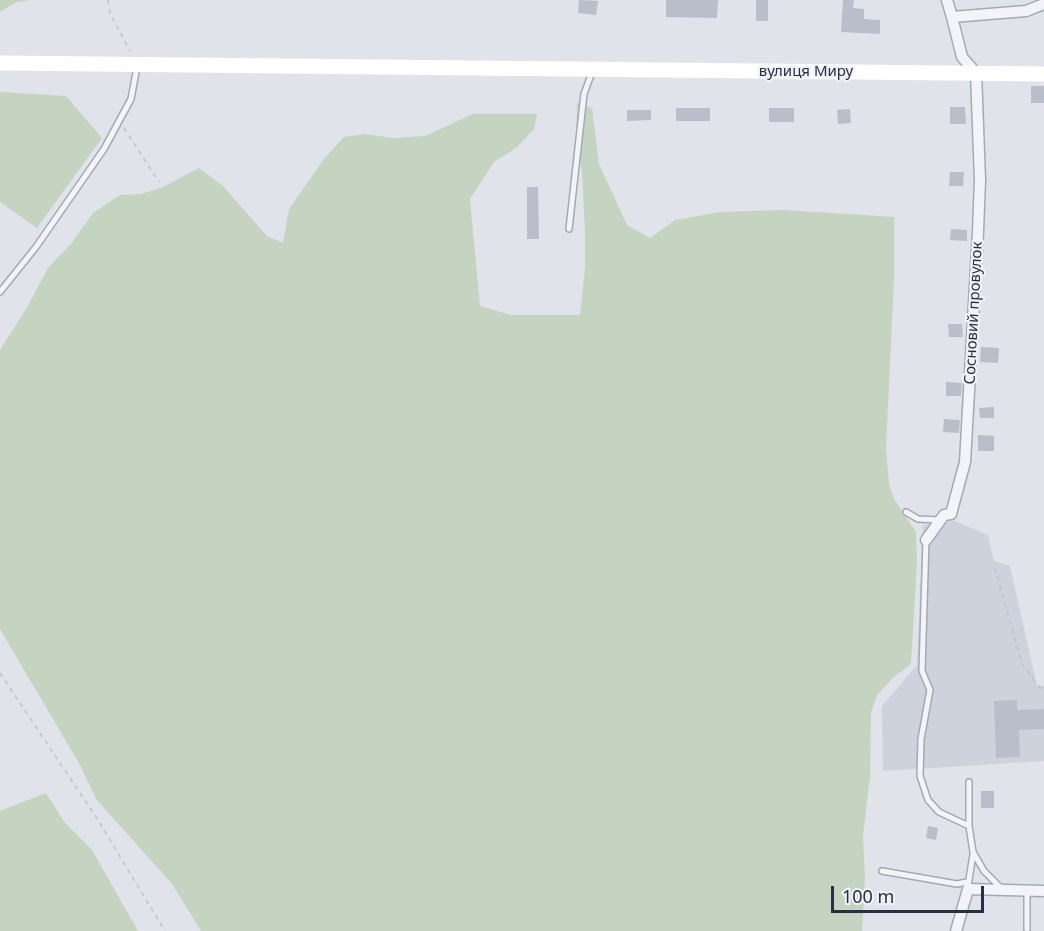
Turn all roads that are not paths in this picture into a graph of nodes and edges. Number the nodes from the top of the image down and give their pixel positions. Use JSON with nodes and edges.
{"nodes":[{"id":1,"x":947,"y":0,"type":"edge"},
{"id":2,"x":1044,"y":4,"type":"edge"},
{"id":3,"x":952,"y":17,"type":"junction"},
{"id":4,"x":0,"y":63,"type":"edge"},
{"id":5,"x":137,"y":65,"type":"junction"},
{"id":6,"x":592,"y":71,"type":"junction"},
{"id":7,"x":976,"y":73,"type":"junction"},
{"id":8,"x":1044,"y":74,"type":"edge"},
{"id":9,"x":569,"y":229,"type":"dead end"},
{"id":10,"x":0,"y":292,"type":"edge"},
{"id":11,"x":906,"y":512,"type":"dead end"},
{"id":12,"x":939,"y":520,"type":"junction"},
{"id":13,"x":926,"y":540,"type":"joint"},
{"id":14,"x":969,"y":782,"type":"dead end"},
{"id":15,"x":969,"y":826,"type":"junction"},
{"id":16,"x":973,"y":852,"type":"junction"},
{"id":17,"x":882,"y":872,"type":"dead end"},
{"id":18,"x":968,"y":886,"type":"junction"},
{"id":19,"x":1002,"y":889,"type":"junction"},
{"id":20,"x":1026,"y":890,"type":"junction"},
{"id":21,"x":1044,"y":891,"type":"edge"},
{"id":22,"x":1027,"y":929,"type":"dead end"},
{"id":23,"x":956,"y":931,"type":"edge"}],
"edges":[{"from":1,"to":3,"type":"street"},
{"from":2,"to":3,"type":"street"},
{"from":3,"to":7,"type":"street"},
{"from":4,"to":5,"type":"street","name":"вулиця Миру"},
{"from":5,"to":6,"type":"street","name":"вулиця Миру"},
{"from":5,"to":10,"type":"lane"},
{"from":6,"to":7,"type":"street","name":"вулиця Миру"},
{"from":6,"to":9,"type":"lane"},
{"from":7,"to":8,"type":"street","name":"вулиця Миру"},
{"from":7,"to":12,"type":"street","name":"Сосновий провулок"},
{"from":11,"to":12,"type":"lane"},
{"from":12,"to":13,"type":"street","name":"Сосновий провулок"},
{"from":13,"to":15,"type":"lane"},
{"from":14,"to":15,"type":"lane"},
{"from":15,"to":16,"type":"lane"},
{"from":16,"to":18,"type":"lane"},
{"from":16,"to":19,"type":"lane"},
{"from":17,"to":18,"type":"lane"},
{"from":18,"to":19,"type":"street"},
{"from":18,"to":23,"type":"street"},
{"from":19,"to":20,"type":"street"},
{"from":20,"to":21,"type":"street"},
{"from":20,"to":22,"type":"lane"}]}
